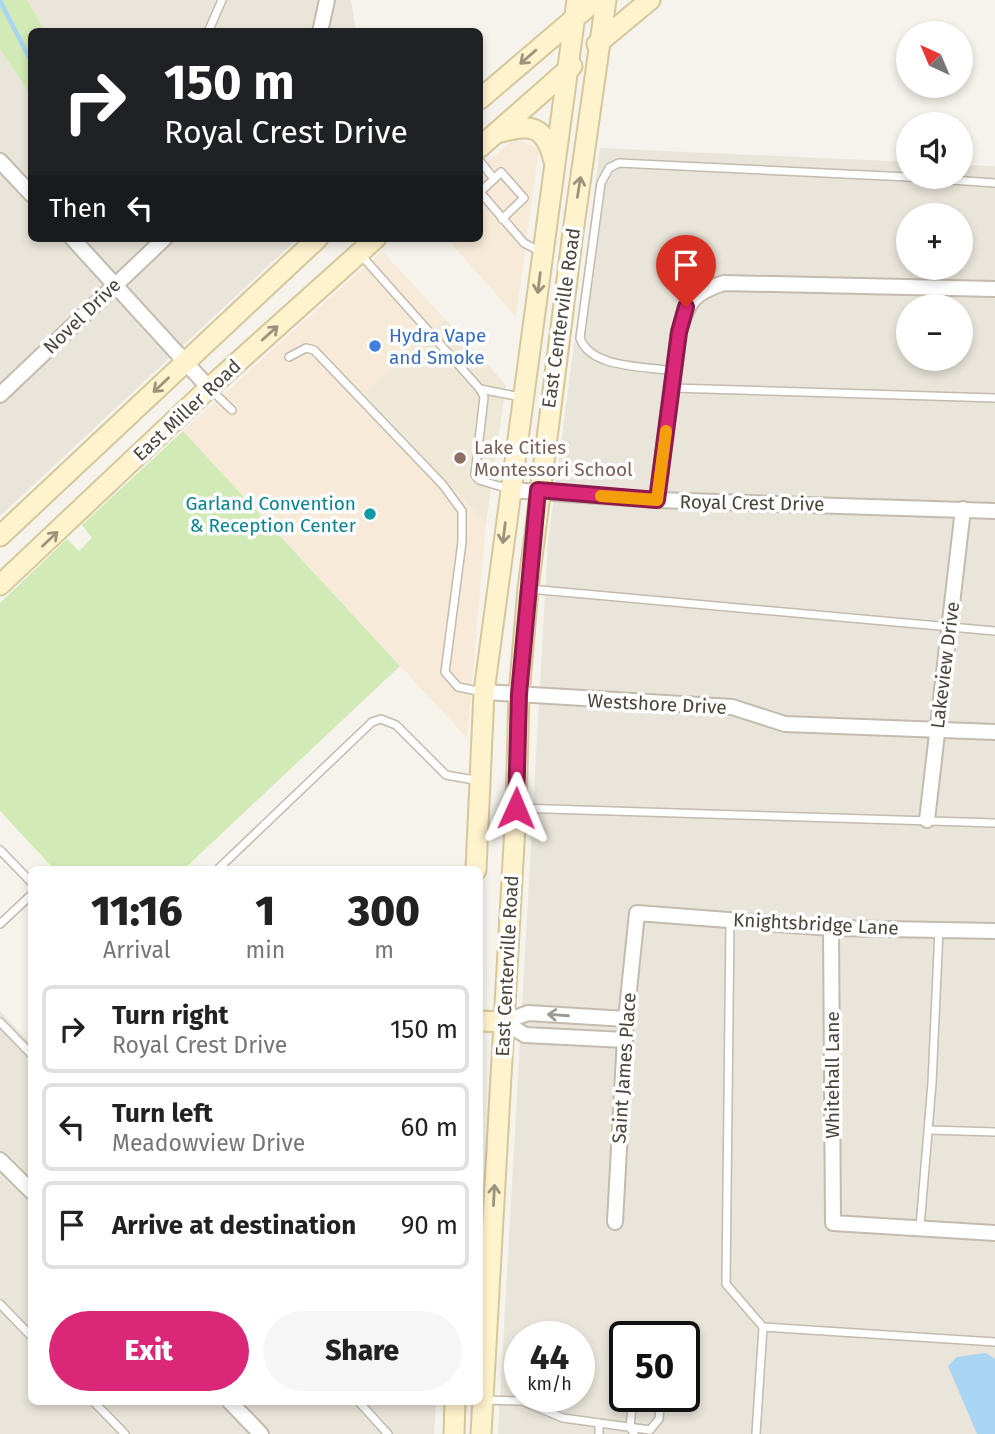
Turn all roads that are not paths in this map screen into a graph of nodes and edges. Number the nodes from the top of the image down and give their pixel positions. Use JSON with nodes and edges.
{"nodes":[{"id":1,"x":222,"y":0,"type":"edge"},
{"id":2,"x":327,"y":0,"type":"edge"},
{"id":3,"x":596,"y":0,"type":"edge"},
{"id":4,"x":606,"y":0,"type":"edge"},
{"id":5,"x":650,"y":0,"type":"edge"},
{"id":6,"x":576,"y":8,"type":"edge"},
{"id":7,"x":210,"y":28,"type":"edge"},
{"id":8,"x":321,"y":28,"type":"edge"},
{"id":9,"x":601,"y":41,"type":"junction"},
{"id":10,"x":568,"y":70,"type":"junction"},
{"id":11,"x":483,"y":96,"type":"edge"},
{"id":12,"x":496,"y":133,"type":"junction"},
{"id":13,"x":483,"y":145,"type":"edge"},
{"id":14,"x":0,"y":161,"type":"edge"},
{"id":15,"x":555,"y":163,"type":"junction"},
{"id":16,"x":483,"y":165,"type":"edge"},
{"id":17,"x":896,"y":176,"type":"edge"},
{"id":18,"x":494,"y":178,"type":"junction"},
{"id":19,"x":973,"y":181,"type":"edge"},
{"id":20,"x":995,"y":183,"type":"edge"},
{"id":21,"x":483,"y":189,"type":"edge"},
{"id":22,"x":28,"y":191,"type":"edge"},
{"id":23,"x":483,"y":196,"type":"edge"},
{"id":24,"x":502,"y":219,"type":"junction"},
{"id":25,"x":76,"y":242,"type":"edge"},
{"id":26,"x":161,"y":242,"type":"edge"},
{"id":27,"x":314,"y":242,"type":"edge"},
{"id":28,"x":371,"y":242,"type":"edge"},
{"id":29,"x":359,"y":253,"type":"junction"},
{"id":30,"x":543,"y":253,"type":"junction"},
{"id":31,"x":569,"y":256,"type":"junction"},
{"id":32,"x":115,"y":285,"type":"junction"},
{"id":33,"x":995,"y":289,"type":"edge"},
{"id":34,"x":289,"y":357,"type":"dead end"},
{"id":35,"x":186,"y":363,"type":"junction"},
{"id":36,"x":674,"y":371,"type":"junction"},
{"id":37,"x":209,"y":388,"type":"junction"},
{"id":38,"x":671,"y":388,"type":"junction"},
{"id":39,"x":480,"y":389,"type":"junction"},
{"id":40,"x":0,"y":395,"type":"edge"},
{"id":41,"x":523,"y":397,"type":"junction"},
{"id":42,"x":995,"y":398,"type":"edge"},
{"id":43,"x":232,"y":411,"type":"dead end"},
{"id":44,"x":510,"y":489,"type":"junction"},
{"id":45,"x":538,"y":490,"type":"junction"},
{"id":46,"x":657,"y":500,"type":"junction"},
{"id":47,"x":963,"y":509,"type":"junction"},
{"id":48,"x":995,"y":511,"type":"edge"},
{"id":49,"x":0,"y":536,"type":"edge"},
{"id":50,"x":0,"y":585,"type":"edge"},
{"id":51,"x":528,"y":589,"type":"junction"},
{"id":52,"x":949,"y":628,"type":"junction"},
{"id":53,"x":995,"y":631,"type":"edge"},
{"id":54,"x":484,"y":692,"type":"junction"},
{"id":55,"x":519,"y":694,"type":"junction"},
{"id":56,"x":938,"y":730,"type":"junction"},
{"id":57,"x":995,"y":732,"type":"edge"},
{"id":58,"x":480,"y":781,"type":"junction"},
{"id":59,"x":516,"y":808,"type":"junction"},
{"id":60,"x":928,"y":820,"type":"junction"},
{"id":61,"x":995,"y":822,"type":"edge"},
{"id":62,"x":0,"y":850,"type":"edge"},
{"id":63,"x":221,"y":866,"type":"edge"},
{"id":64,"x":476,"y":866,"type":"edge"},
{"id":65,"x":28,"y":879,"type":"edge"},
{"id":66,"x":28,"y":898,"type":"edge"},
{"id":67,"x":637,"y":913,"type":"joint"},
{"id":68,"x":730,"y":920,"type":"junction"},
{"id":69,"x":0,"y":924,"type":"edge"},
{"id":70,"x":831,"y":928,"type":"junction"},
{"id":71,"x":939,"y":930,"type":"junction"},
{"id":72,"x":995,"y":931,"type":"edge"},
{"id":73,"x":626,"y":1020,"type":"junction"},
{"id":74,"x":483,"y":1021,"type":"edge"},
{"id":75,"x":0,"y":1022,"type":"edge"},
{"id":76,"x":503,"y":1022,"type":"junction"},
{"id":77,"x":625,"y":1040,"type":"junction"},
{"id":78,"x":28,"y":1051,"type":"edge"},
{"id":79,"x":929,"y":1130,"type":"junction"},
{"id":80,"x":995,"y":1132,"type":"edge"},
{"id":81,"x":0,"y":1160,"type":"edge"},
{"id":82,"x":28,"y":1188,"type":"edge"},
{"id":83,"x":615,"y":1222,"type":"dead end"},
{"id":84,"x":920,"y":1227,"type":"junction"},
{"id":85,"x":995,"y":1233,"type":"edge"},
{"id":86,"x":486,"y":1234,"type":"edge"},
{"id":87,"x":0,"y":1304,"type":"edge"},
{"id":88,"x":764,"y":1327,"type":"junction"},
{"id":89,"x":28,"y":1333,"type":"edge"},
{"id":90,"x":483,"y":1334,"type":"edge"},
{"id":91,"x":995,"y":1342,"type":"edge"},
{"id":92,"x":483,"y":1400,"type":"edge"},
{"id":93,"x":97,"y":1405,"type":"edge"},
{"id":94,"x":233,"y":1405,"type":"edge"},
{"id":95,"x":362,"y":1405,"type":"edge"},
{"id":96,"x":455,"y":1405,"type":"edge"},
{"id":97,"x":481,"y":1405,"type":"edge"},
{"id":98,"x":632,"y":1412,"type":"edge"},
{"id":99,"x":658,"y":1412,"type":"edge"},
{"id":100,"x":599,"y":1423,"type":"junction"},
{"id":101,"x":632,"y":1430,"type":"edge"},
{"id":102,"x":125,"y":1434,"type":"edge"},
{"id":103,"x":261,"y":1434,"type":"edge"},
{"id":104,"x":388,"y":1434,"type":"edge"},
{"id":105,"x":454,"y":1434,"type":"edge"},
{"id":106,"x":481,"y":1434,"type":"edge"},
{"id":107,"x":598,"y":1434,"type":"edge"},
{"id":108,"x":757,"y":1434,"type":"edge"}],
"edges":[{"from":1,"to":7,"type":"lane"},
{"from":2,"to":8,"type":"street"},
{"from":3,"to":6,"type":"main road"},
{"from":4,"to":9,"type":"main road","name":"East Centerville Road"},
{"from":5,"to":9,"type":"main road"},
{"from":6,"to":10,"type":"main road","name":"East Centerville Road"},
{"from":6,"to":11,"type":"main road","one_way":true},
{"from":9,"to":10,"type":"main road"},
{"from":31,"to":9,"type":"main road","name":"East Centerville Road","one_way":true},
{"from":10,"to":12,"type":"main road"},
{"from":10,"to":15,"type":"main road","name":"East Centerville Road"},
{"from":12,"to":13,"type":"main road"},
{"from":12,"to":15,"type":"main road"},
{"from":14,"to":22,"type":"street"},
{"from":15,"to":30,"type":"main road","name":"East Centerville Road"},
{"from":16,"to":18,"type":"lane"},
{"from":17,"to":36,"type":"lane"},
{"from":18,"to":21,"type":"lane"},
{"from":18,"to":24,"type":"lane"},
{"from":19,"to":20,"type":"lane"},
{"from":23,"to":24,"type":"lane"},
{"from":24,"to":30,"type":"lane"},
{"from":25,"to":32,"type":"street"},
{"from":26,"to":32,"type":"street","name":"Novel Drive"},
{"from":27,"to":35,"type":"main road","name":"East Miller Road"},
{"from":28,"to":29,"type":"main road","name":"East Miller Road"},
{"from":37,"to":29,"type":"main road","name":"East Miller Road","one_way":true},
{"from":29,"to":39,"type":"lane"},
{"from":30,"to":31,"type":"main road"},
{"from":30,"to":41,"type":"main road","name":"East Centerville Road","one_way":true},
{"from":31,"to":45,"type":"main road","name":"East Centerville Road"},
{"from":32,"to":35,"type":"street"},
{"from":32,"to":40,"type":"street","name":"Novel Drive"},
{"from":33,"to":36,"type":"street"},
{"from":34,"to":54,"type":"lane"},
{"from":35,"to":37,"type":"street"},
{"from":35,"to":49,"type":"main road","name":"East Miller Road","one_way":true},
{"from":36,"to":38,"type":"street"},
{"from":37,"to":43,"type":"lane"},
{"from":50,"to":37,"type":"main road","name":"East Miller Road","one_way":true},
{"from":38,"to":42,"type":"lane"},
{"from":38,"to":46,"type":"street"},
{"from":39,"to":41,"type":"lane"},
{"from":39,"to":44,"type":"lane"},
{"from":41,"to":44,"type":"main road","name":"East Centerville Road"},
{"from":44,"to":45,"type":"street","name":"Royal Crest Drive"},
{"from":44,"to":54,"type":"main road","name":"East Centerville Road","one_way":true},
{"from":45,"to":46,"type":"street","name":"Royal Crest Drive"},
{"from":45,"to":51,"type":"main road","name":"East Centerville Road"},
{"from":46,"to":47,"type":"street","name":"Royal Crest Drive"},
{"from":47,"to":48,"type":"street","name":"Royal Crest Drive"},
{"from":47,"to":52,"type":"street","name":"Lakeview Drive"},
{"from":51,"to":52,"type":"lane"},
{"from":51,"to":55,"type":"main road","name":"East Centerville Road"},
{"from":52,"to":53,"type":"lane"},
{"from":52,"to":56,"type":"street","name":"Lakeview Drive"},
{"from":54,"to":55,"type":"street","name":"Westshore Drive"},
{"from":54,"to":58,"type":"main road","name":"East Centerville Road"},
{"from":55,"to":56,"type":"street","name":"Westshore Drive"},
{"from":55,"to":59,"type":"main road","name":"East Centerville Road"},
{"from":56,"to":57,"type":"street","name":"Westshore Drive"},
{"from":56,"to":60,"type":"street","name":"Lakeview Drive"},
{"from":58,"to":63,"type":"lane"},
{"from":58,"to":64,"type":"main road","name":"East Centerville Road"},
{"from":59,"to":60,"type":"lane"},
{"from":59,"to":76,"type":"main road","name":"East Centerville Road"},
{"from":60,"to":61,"type":"lane"},
{"from":62,"to":65,"type":"lane"},
{"from":66,"to":69,"type":"lane"},
{"from":67,"to":68,"type":"street","name":"Knightsbridge Lane"},
{"from":67,"to":73,"type":"street","name":"Saint James Place"},
{"from":68,"to":70,"type":"street","name":"Knightsbridge Lane"},
{"from":68,"to":88,"type":"lane"},
{"from":70,"to":71,"type":"street","name":"Knightsbridge Lane"},
{"from":70,"to":84,"type":"street","name":"Whitehall Lane"},
{"from":71,"to":72,"type":"street","name":"Knightsbridge Lane"},
{"from":71,"to":79,"type":"lane"},
{"from":73,"to":76,"type":"street","one_way":true},
{"from":73,"to":77,"type":"street","name":"Saint James Place"},
{"from":74,"to":76,"type":"main road"},
{"from":75,"to":78,"type":"lane"},
{"from":76,"to":77,"type":"street"},
{"from":86,"to":76,"type":"main road","name":"East Centerville Road","one_way":true},
{"from":77,"to":83,"type":"street","name":"Saint James Place"},
{"from":79,"to":80,"type":"lane"},
{"from":79,"to":84,"type":"lane"},
{"from":81,"to":82,"type":"street"},
{"from":84,"to":85,"type":"street"},
{"from":86,"to":90,"type":"main road","name":"East Centerville Road"},
{"from":87,"to":89,"type":"lane"},
{"from":88,"to":91,"type":"lane"},
{"from":88,"to":108,"type":"lane"},
{"from":92,"to":100,"type":"lane"},
{"from":93,"to":102,"type":"lane"},
{"from":94,"to":103,"type":"street"},
{"from":95,"to":104,"type":"lane"},
{"from":96,"to":105,"type":"main road"},
{"from":97,"to":106,"type":"main road","name":"East Centerville Road"},
{"from":98,"to":101,"type":"lane"},
{"from":99,"to":101,"type":"lane"},
{"from":100,"to":101,"type":"lane"},
{"from":100,"to":107,"type":"lane"}]}
